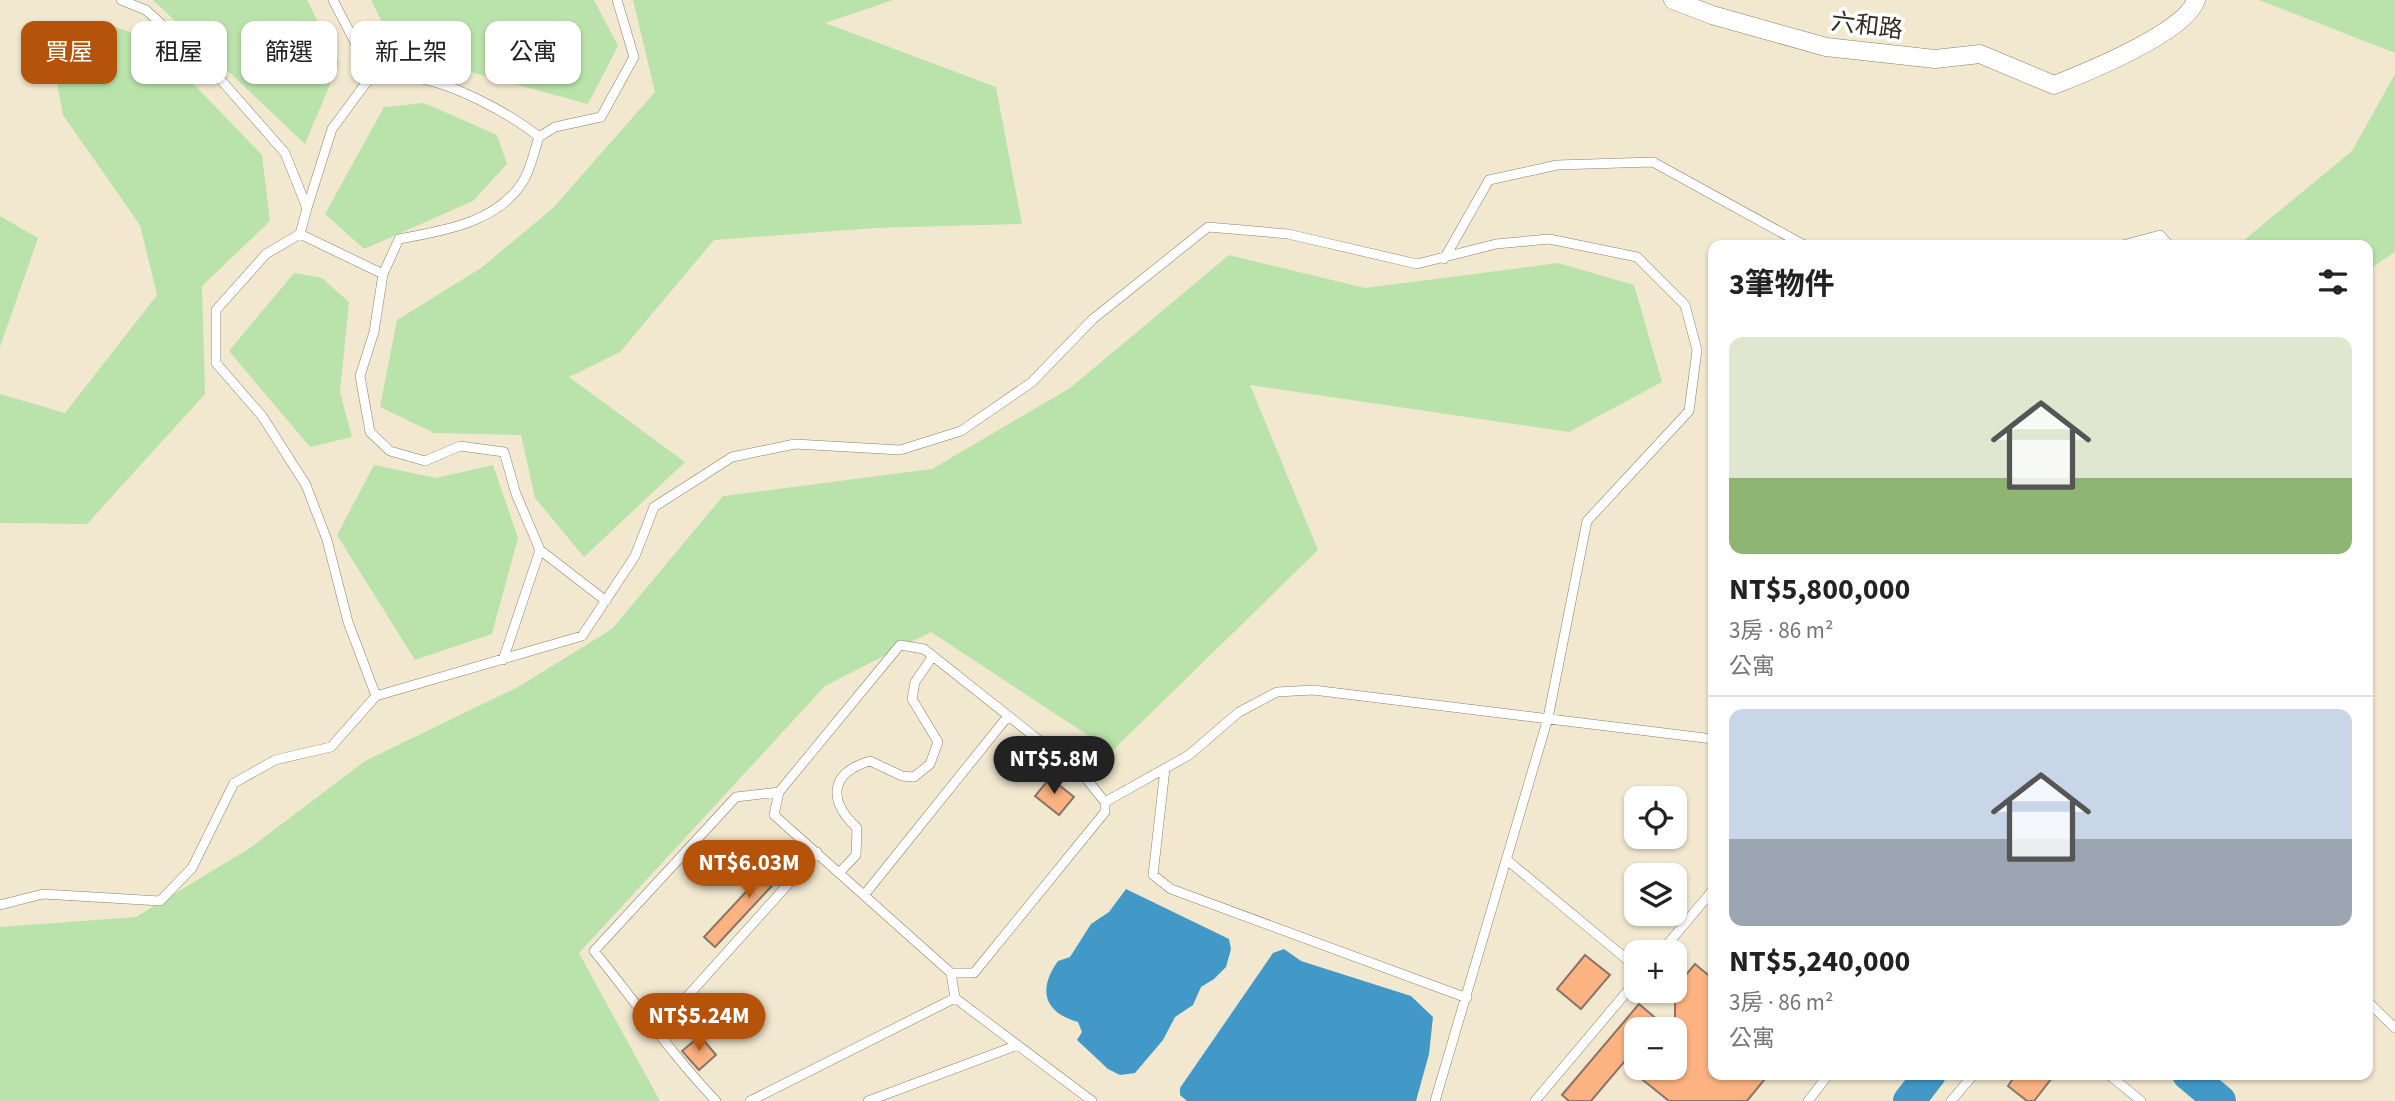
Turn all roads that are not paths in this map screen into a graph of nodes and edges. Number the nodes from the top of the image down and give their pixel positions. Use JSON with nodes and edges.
{"nodes":[{"id":1,"x":121,"y":0,"type":"edge"},
{"id":2,"x":333,"y":0,"type":"edge"},
{"id":3,"x":617,"y":0,"type":"edge"},
{"id":4,"x":1673,"y":0,"type":"edge"},
{"id":5,"x":2196,"y":0,"type":"edge"},
{"id":6,"x":351,"y":35,"type":"edge"},
{"id":7,"x":365,"y":84,"type":"edge"},
{"id":8,"x":435,"y":84,"type":"edge"},
{"id":9,"x":539,"y":137,"type":"junction"},
{"id":10,"x":307,"y":208,"type":"junction"},
{"id":11,"x":300,"y":234,"type":"junction"},
{"id":12,"x":1795,"y":240,"type":"edge"},
{"id":13,"x":2142,"y":240,"type":"edge"},
{"id":14,"x":2164,"y":240,"type":"edge"},
{"id":15,"x":1444,"y":260,"type":"junction"},
{"id":16,"x":383,"y":274,"type":"junction"},
{"id":17,"x":540,"y":550,"type":"junction"},
{"id":18,"x":606,"y":601,"type":"junction"},
{"id":19,"x":933,"y":656,"type":"junction"},
{"id":20,"x":503,"y":660,"type":"junction"},
{"id":21,"x":376,"y":696,"type":"junction"},
{"id":22,"x":1009,"y":716,"type":"junction"},
{"id":23,"x":1548,"y":718,"type":"junction"},
{"id":24,"x":1708,"y":738,"type":"edge"},
{"id":25,"x":1165,"y":769,"type":"junction"},
{"id":26,"x":779,"y":792,"type":"junction"},
{"id":27,"x":1105,"y":802,"type":"junction"},
{"id":28,"x":817,"y":852,"type":"junction"},
{"id":29,"x":1507,"y":860,"type":"junction"},
{"id":30,"x":840,"y":872,"type":"junction"},
{"id":31,"x":865,"y":894,"type":"junction"},
{"id":32,"x":1708,"y":896,"type":"edge"},
{"id":33,"x":0,"y":905,"type":"edge"},
{"id":34,"x":1671,"y":940,"type":"edge"},
{"id":35,"x":1624,"y":957,"type":"edge"},
{"id":36,"x":951,"y":973,"type":"junction"},
{"id":37,"x":1624,"y":995,"type":"edge"},
{"id":38,"x":956,"y":998,"type":"junction"},
{"id":39,"x":1467,"y":998,"type":"junction"},
{"id":40,"x":2373,"y":1007,"type":"edge"},
{"id":41,"x":2395,"y":1028,"type":"edge"},
{"id":42,"x":658,"y":1029,"type":"junction"},
{"id":43,"x":1018,"y":1045,"type":"junction"},
{"id":44,"x":1824,"y":1080,"type":"edge"},
{"id":45,"x":1969,"y":1080,"type":"edge"},
{"id":46,"x":2115,"y":1080,"type":"edge"},
{"id":47,"x":716,"y":1101,"type":"edge"},
{"id":48,"x":750,"y":1101,"type":"edge"},
{"id":49,"x":868,"y":1101,"type":"edge"},
{"id":50,"x":1092,"y":1101,"type":"edge"},
{"id":51,"x":1435,"y":1101,"type":"edge"},
{"id":52,"x":1535,"y":1101,"type":"edge"},
{"id":53,"x":1808,"y":1101,"type":"edge"},
{"id":54,"x":1951,"y":1101,"type":"edge"},
{"id":55,"x":2141,"y":1101,"type":"edge"}],
"edges":[{"from":1,"to":10,"type":"lane"},
{"from":2,"to":6,"type":"lane"},
{"from":3,"to":9,"type":"lane"},
{"from":4,"to":5,"type":"street","name":"六和路"},
{"from":7,"to":10,"type":"lane"},
{"from":8,"to":9,"type":"lane"},
{"from":9,"to":16,"type":"lane"},
{"from":10,"to":11,"type":"lane"},
{"from":11,"to":16,"type":"lane"},
{"from":11,"to":21,"type":"lane"},
{"from":12,"to":15,"type":"lane"},
{"from":13,"to":14,"type":"lane"},
{"from":15,"to":18,"type":"lane"},
{"from":15,"to":23,"type":"lane"},
{"from":16,"to":17,"type":"lane"},
{"from":17,"to":18,"type":"lane"},
{"from":17,"to":20,"type":"lane"},
{"from":18,"to":20,"type":"lane"},
{"from":19,"to":22,"type":"lane"},
{"from":19,"to":26,"type":"lane"},
{"from":19,"to":30,"type":"lane"},
{"from":20,"to":21,"type":"lane"},
{"from":21,"to":33,"type":"lane"},
{"from":22,"to":27,"type":"lane"},
{"from":22,"to":31,"type":"lane"},
{"from":23,"to":24,"type":"lane"},
{"from":23,"to":25,"type":"lane"},
{"from":23,"to":29,"type":"lane"},
{"from":25,"to":27,"type":"lane"},
{"from":25,"to":39,"type":"lane"},
{"from":26,"to":28,"type":"lane"},
{"from":26,"to":42,"type":"lane"},
{"from":27,"to":36,"type":"lane"},
{"from":28,"to":30,"type":"lane"},
{"from":28,"to":42,"type":"lane"},
{"from":29,"to":35,"type":"lane"},
{"from":29,"to":39,"type":"lane"},
{"from":30,"to":31,"type":"lane"},
{"from":31,"to":36,"type":"lane"},
{"from":32,"to":34,"type":"lane"},
{"from":36,"to":38,"type":"lane"},
{"from":37,"to":52,"type":"lane"},
{"from":38,"to":43,"type":"lane"},
{"from":38,"to":48,"type":"lane"},
{"from":39,"to":51,"type":"lane"},
{"from":40,"to":41,"type":"lane"},
{"from":42,"to":47,"type":"lane"},
{"from":43,"to":49,"type":"lane"},
{"from":43,"to":50,"type":"lane"},
{"from":44,"to":53,"type":"lane"},
{"from":45,"to":54,"type":"lane"},
{"from":46,"to":55,"type":"lane"}]}
